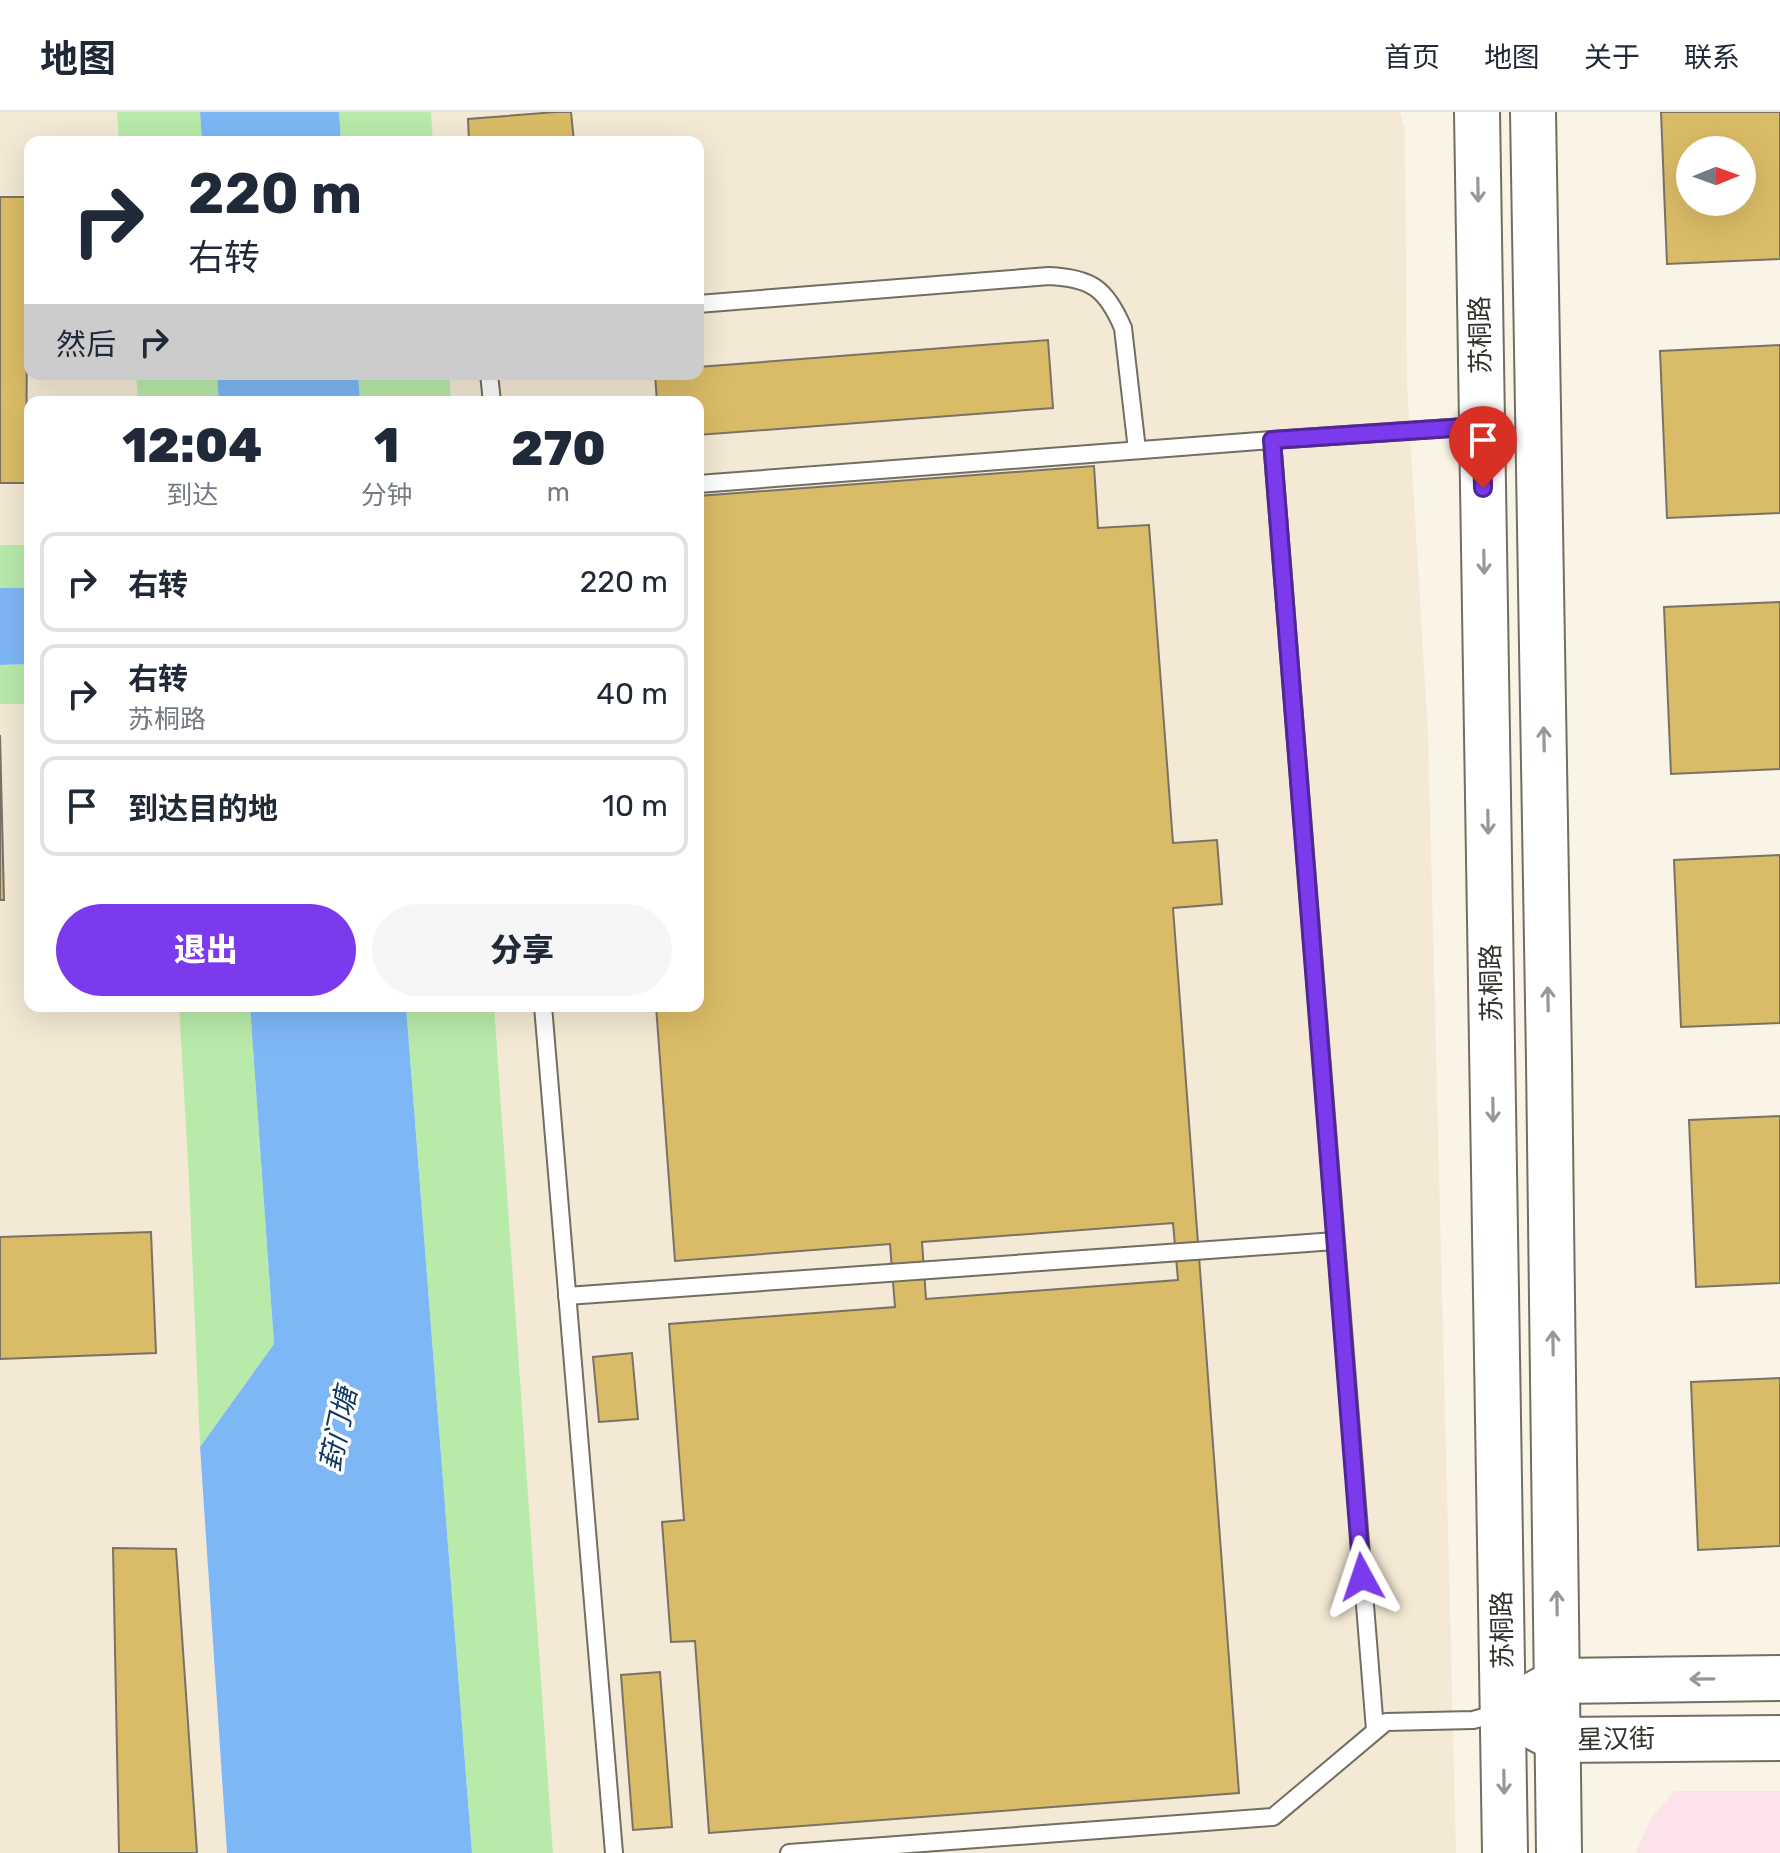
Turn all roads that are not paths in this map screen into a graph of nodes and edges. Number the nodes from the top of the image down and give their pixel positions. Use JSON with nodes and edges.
{"nodes":[{"id":1,"x":1477,"y":112,"type":"edge"},
{"id":2,"x":1533,"y":112,"type":"edge"},
{"id":3,"x":704,"y":304,"type":"edge"},
{"id":4,"x":1482,"y":426,"type":"junction"},
{"id":5,"x":1272,"y":440,"type":"junction"},
{"id":6,"x":1137,"y":450,"type":"junction"},
{"id":7,"x":704,"y":484,"type":"edge"},
{"id":8,"x":543,"y":1012,"type":"edge"},
{"id":9,"x":1549,"y":1061,"type":"junction"},
{"id":10,"x":1492,"y":1063,"type":"junction"},
{"id":11,"x":1335,"y":1241,"type":"junction"},
{"id":12,"x":567,"y":1296,"type":"junction"},
{"id":13,"x":1780,"y":1678,"type":"edge"},
{"id":14,"x":1558,"y":1681,"type":"junction"},
{"id":15,"x":1503,"y":1711,"type":"junction"},
{"id":16,"x":1375,"y":1730,"type":"junction"},
{"id":17,"x":1780,"y":1738,"type":"edge"},
{"id":18,"x":1558,"y":1740,"type":"junction"},
{"id":19,"x":614,"y":1853,"type":"edge"},
{"id":20,"x":789,"y":1853,"type":"edge"},
{"id":21,"x":1505,"y":1853,"type":"edge"},
{"id":22,"x":1559,"y":1853,"type":"edge"}],
"edges":[{"from":1,"to":4,"type":"main road","name":"苏桐路","one_way":true},
{"from":9,"to":2,"type":"main road","one_way":true},
{"from":3,"to":6,"type":"lane"},
{"from":4,"to":5,"type":"lane"},
{"from":4,"to":10,"type":"main road","name":"苏桐路","one_way":true},
{"from":5,"to":6,"type":"lane"},
{"from":5,"to":11,"type":"lane"},
{"from":6,"to":7,"type":"lane"},
{"from":8,"to":12,"type":"lane"},
{"from":9,"to":10,"type":"main road"},
{"from":14,"to":9,"type":"main road","one_way":true},
{"from":10,"to":15,"type":"main road","name":"苏桐路","one_way":true},
{"from":11,"to":12,"type":"lane"},
{"from":11,"to":16,"type":"lane"},
{"from":12,"to":19,"type":"lane"},
{"from":13,"to":14,"type":"main road","one_way":true},
{"from":14,"to":15,"type":"main road"},
{"from":14,"to":18,"type":"main road"},
{"from":15,"to":16,"type":"lane"},
{"from":15,"to":18,"type":"main road","name":"星汉街"},
{"from":15,"to":21,"type":"main road","name":"苏桐路","one_way":true},
{"from":16,"to":20,"type":"lane"},
{"from":17,"to":18,"type":"main road","name":"星汉街"},
{"from":18,"to":22,"type":"main road"}]}
